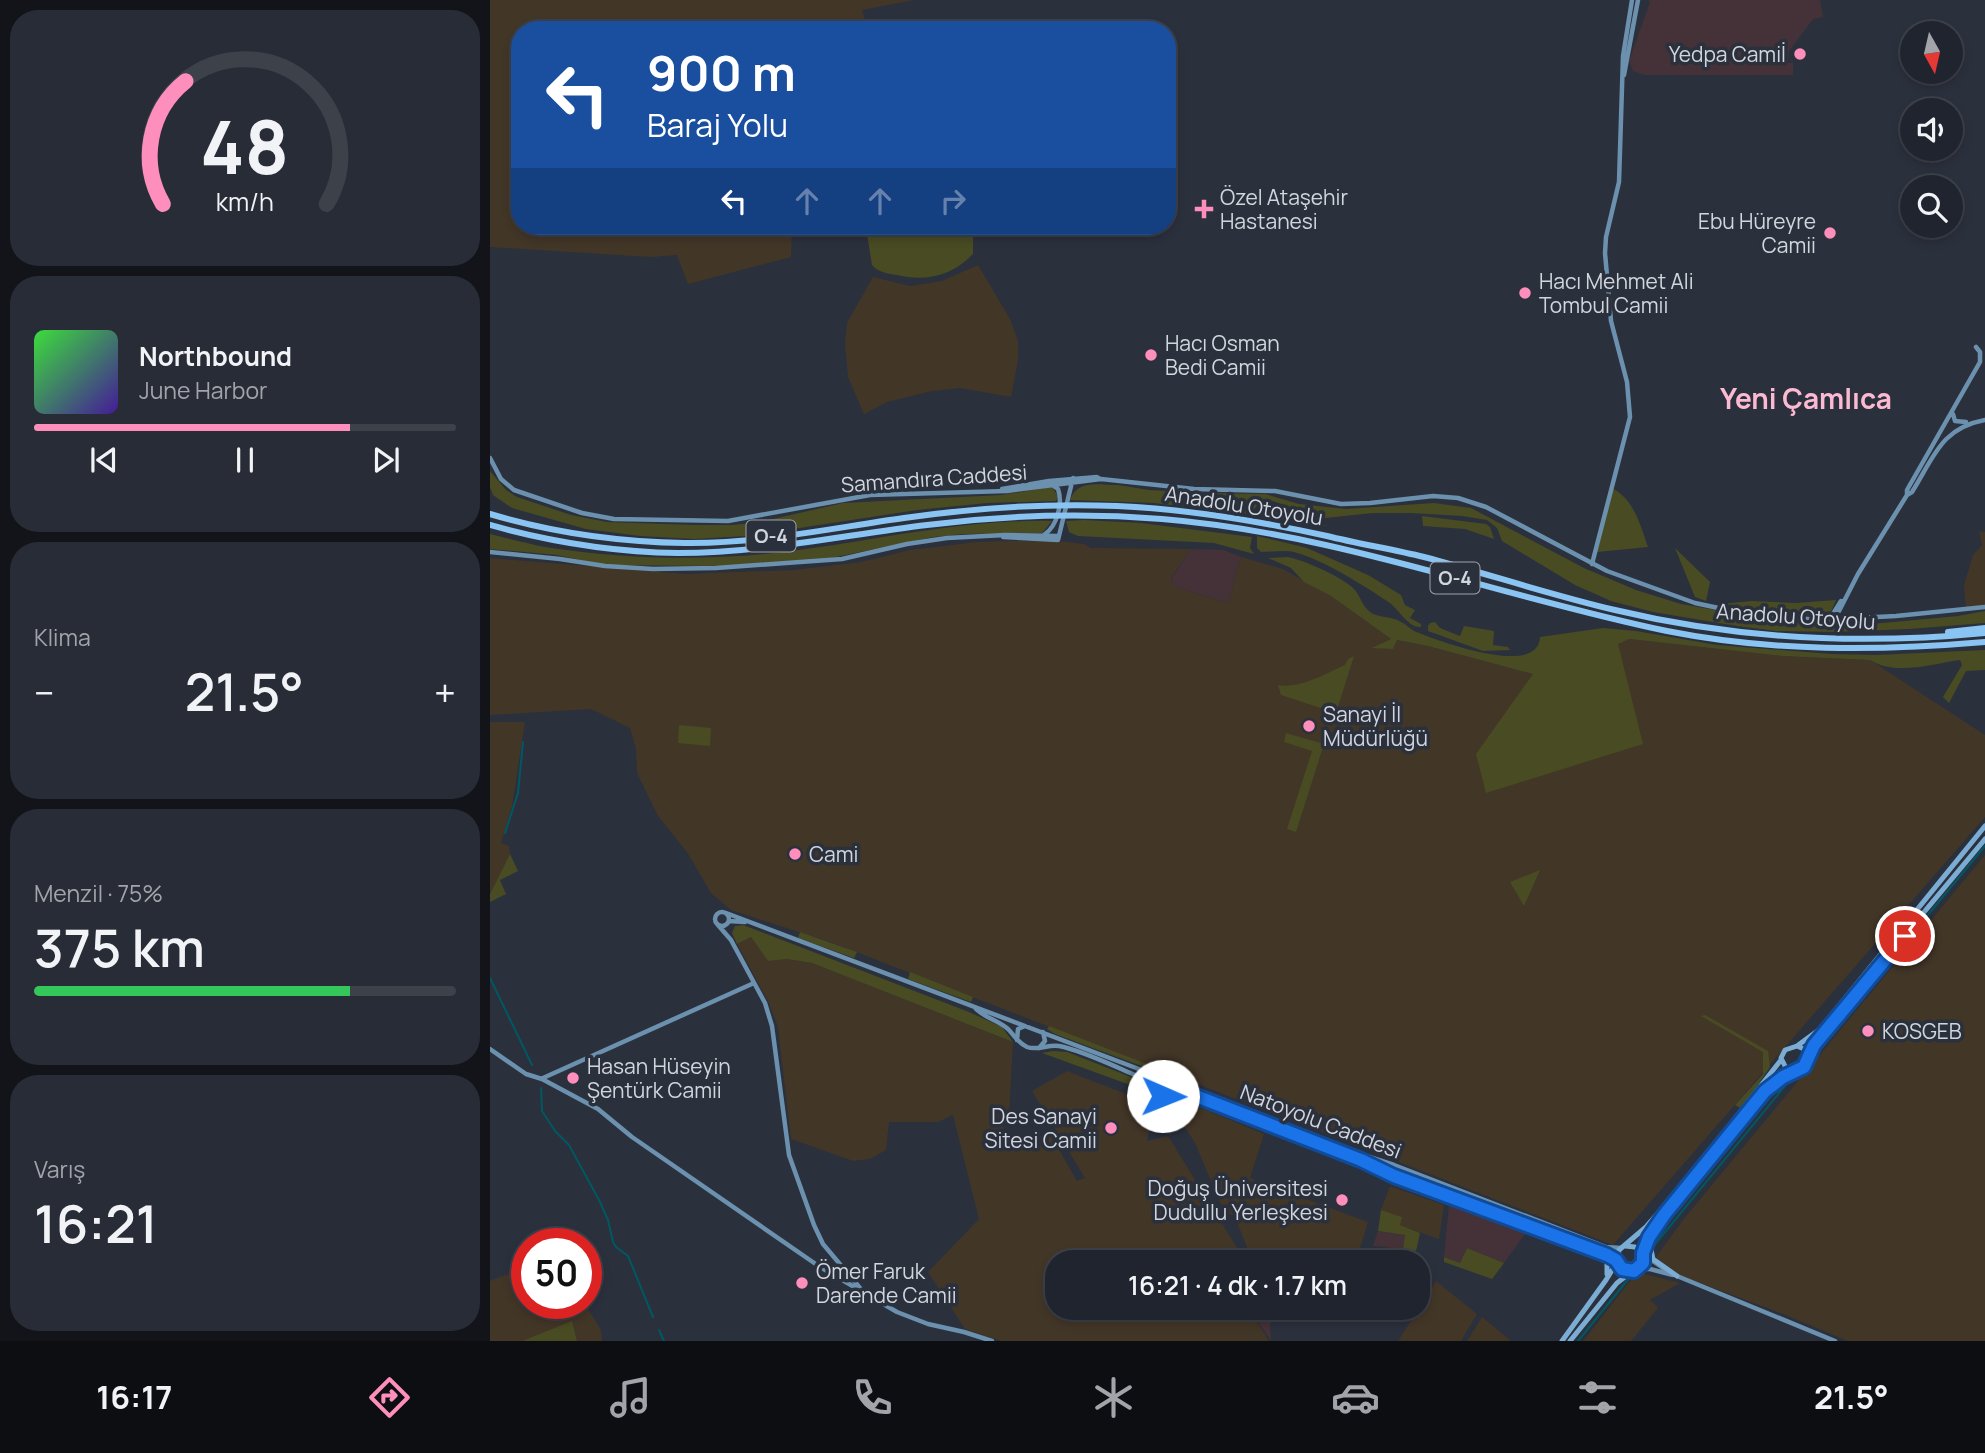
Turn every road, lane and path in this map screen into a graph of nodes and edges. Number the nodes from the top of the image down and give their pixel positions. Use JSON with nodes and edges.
{"nodes":[{"id":1,"x":1635,"y":0,"type":"edge"},
{"id":2,"x":1985,"y":352,"type":"edge"},
{"id":3,"x":1985,"y":362,"type":"edge"},
{"id":4,"x":1974,"y":372,"type":"junction"},
{"id":5,"x":1953,"y":413,"type":"junction"},
{"id":6,"x":1985,"y":420,"type":"edge"},
{"id":7,"x":1973,"y":422,"type":"junction"},
{"id":8,"x":490,"y":458,"type":"edge"},
{"id":9,"x":1101,"y":479,"type":"junction"},
{"id":10,"x":1070,"y":480,"type":"junction"},
{"id":11,"x":1084,"y":482,"type":"junction"},
{"id":12,"x":1052,"y":484,"type":"junction"},
{"id":13,"x":996,"y":491,"type":"junction"},
{"id":14,"x":1070,"y":491,"type":"junction"},
{"id":15,"x":1907,"y":495,"type":"junction"},
{"id":16,"x":1060,"y":500,"type":"junction"},
{"id":17,"x":490,"y":514,"type":"edge"},
{"id":18,"x":490,"y":525,"type":"edge"},
{"id":19,"x":1055,"y":525,"type":"junction"},
{"id":20,"x":1042,"y":535,"type":"junction"},
{"id":21,"x":1002,"y":536,"type":"junction"},
{"id":22,"x":1055,"y":538,"type":"junction"},
{"id":23,"x":490,"y":552,"type":"edge"},
{"id":24,"x":1592,"y":564,"type":"junction"},
{"id":25,"x":1985,"y":607,"type":"edge"},
{"id":26,"x":1828,"y":620,"type":"junction"},
{"id":27,"x":1985,"y":630,"type":"edge"},
{"id":28,"x":1985,"y":644,"type":"edge"},
{"id":29,"x":1985,"y":826,"type":"edge"},
{"id":30,"x":1985,"y":839,"type":"edge"},
{"id":31,"x":726,"y":913,"type":"junction"},
{"id":32,"x":728,"y":922,"type":"junction"},
{"id":33,"x":751,"y":923,"type":"junction"},
{"id":34,"x":718,"y":925,"type":"junction"},
{"id":35,"x":730,"y":940,"type":"junction"},
{"id":36,"x":754,"y":983,"type":"junction"},
{"id":37,"x":976,"y":1009,"type":"junction"},
{"id":38,"x":1026,"y":1026,"type":"junction"},
{"id":39,"x":1042,"y":1031,"type":"junction"},
{"id":40,"x":1017,"y":1040,"type":"junction"},
{"id":41,"x":1797,"y":1046,"type":"junction"},
{"id":42,"x":1038,"y":1048,"type":"junction"},
{"id":43,"x":490,"y":1049,"type":"edge"},
{"id":44,"x":1808,"y":1057,"type":"junction"},
{"id":45,"x":1781,"y":1059,"type":"junction"},
{"id":46,"x":1799,"y":1070,"type":"junction"},
{"id":47,"x":1152,"y":1074,"type":"junction"},
{"id":48,"x":1168,"y":1075,"type":"junction"},
{"id":49,"x":542,"y":1079,"type":"junction"},
{"id":50,"x":1147,"y":1084,"type":"junction"},
{"id":51,"x":1168,"y":1093,"type":"junction"},
{"id":52,"x":1649,"y":1237,"type":"junction"},
{"id":53,"x":1623,"y":1247,"type":"junction"},
{"id":54,"x":1594,"y":1250,"type":"junction"},
{"id":55,"x":1643,"y":1254,"type":"junction"},
{"id":56,"x":1616,"y":1261,"type":"junction"},
{"id":57,"x":840,"y":1266,"type":"junction"},
{"id":58,"x":1636,"y":1270,"type":"junction"},
{"id":59,"x":831,"y":1273,"type":"junction"},
{"id":60,"x":1677,"y":1276,"type":"junction"},
{"id":61,"x":1606,"y":1280,"type":"junction"},
{"id":62,"x":861,"y":1290,"type":"junction"},
{"id":63,"x":992,"y":1341,"type":"edge"},
{"id":64,"x":1562,"y":1341,"type":"edge"},
{"id":65,"x":1570,"y":1341,"type":"edge"},
{"id":66,"x":1835,"y":1341,"type":"edge"}],
"edges":[{"from":1,"to":24,"type":"main road"},
{"from":2,"to":4,"type":"main road"},
{"from":3,"to":4,"type":"main road"},
{"from":4,"to":5,"type":"main road"},
{"from":5,"to":7,"type":"main road"},
{"from":5,"to":15,"type":"main road"},
{"from":6,"to":7,"type":"main road"},
{"from":7,"to":15,"type":"main road"},
{"from":8,"to":13,"type":"main road","name":"Samandıra Caddesi"},
{"from":9,"to":10,"type":"main road"},
{"from":9,"to":11,"type":"main road","name":"Samandıra Caddesi"},
{"from":9,"to":24,"type":"main road","name":"Samandıra Caddesi"},
{"from":10,"to":11,"type":"main road","name":"Samandıra Caddesi"},
{"from":10,"to":12,"type":"main road","name":"Samandıra Caddesi"},
{"from":10,"to":13,"type":"main road"},
{"from":10,"to":14,"type":"main road"},
{"from":10,"to":16,"type":"main road"},
{"from":11,"to":14,"type":"main road"},
{"from":12,"to":13,"type":"main road","name":"Samandıra Caddesi"},
{"from":12,"to":16,"type":"main road"},
{"from":14,"to":22,"type":"main road"},
{"from":15,"to":26,"type":"main road"},
{"from":16,"to":19,"type":"main road"},
{"from":17,"to":27,"type":"highway","name":"Anadolu Otoyolu","number":"O-4"},
{"from":18,"to":28,"type":"highway","name":"Anadolu Otoyolu","number":"O-4"},
{"from":19,"to":20,"type":"main road"},
{"from":19,"to":22,"type":"main road"},
{"from":20,"to":21,"type":"main road"},
{"from":20,"to":22,"type":"main road"},
{"from":21,"to":22,"type":"main road"},
{"from":21,"to":23,"type":"main road"},
{"from":24,"to":26,"type":"main road","name":"Samandıra Caddesi"},
{"from":25,"to":26,"type":"main road","name":"Samandıra Caddesi"},
{"from":29,"to":41,"type":"main road"},
{"from":30,"to":44,"type":"main road"},
{"from":31,"to":32,"type":"main road"},
{"from":31,"to":33,"type":"main road"},
{"from":31,"to":34,"type":"main road"},
{"from":32,"to":33,"type":"main road"},
{"from":32,"to":34,"type":"main road"},
{"from":32,"to":35,"type":"main road"},
{"from":33,"to":37,"type":"main road"},
{"from":34,"to":35,"type":"main road"},
{"from":35,"to":36,"type":"main road"},
{"from":36,"to":49,"type":"main road"},
{"from":36,"to":57,"type":"main road"},
{"from":37,"to":38,"type":"main road"},
{"from":37,"to":40,"type":"main road"},
{"from":38,"to":39,"type":"main road"},
{"from":38,"to":40,"type":"main road"},
{"from":39,"to":42,"type":"main road"},
{"from":39,"to":47,"type":"main road"},
{"from":40,"to":42,"type":"main road"},
{"from":41,"to":44,"type":"main road"},
{"from":41,"to":45,"type":"main road"},
{"from":42,"to":50,"type":"main road"},
{"from":43,"to":49,"type":"main road"},
{"from":44,"to":46,"type":"main road"},
{"from":45,"to":46,"type":"main road"},
{"from":45,"to":53,"type":"main road"},
{"from":46,"to":52,"type":"main road"},
{"from":47,"to":48,"type":"main road"},
{"from":47,"to":50,"type":"main road"},
{"from":48,"to":51,"type":"main road"},
{"from":48,"to":53,"type":"main road","name":"Natoyolu Caddesi"},
{"from":49,"to":59,"type":"main road"},
{"from":50,"to":51,"type":"main road"},
{"from":51,"to":54,"type":"main road","name":"Natoyolu Caddesi"},
{"from":52,"to":55,"type":"main road"},
{"from":52,"to":60,"type":"main road"},
{"from":53,"to":55,"type":"main road"},
{"from":53,"to":56,"type":"main road"},
{"from":54,"to":56,"type":"main road","name":"Natoyolu Caddesi"},
{"from":54,"to":61,"type":"main road"},
{"from":55,"to":58,"type":"main road"},
{"from":55,"to":60,"type":"main road"},
{"from":56,"to":58,"type":"main road"},
{"from":56,"to":61,"type":"main road"},
{"from":57,"to":59,"type":"main road"},
{"from":57,"to":62,"type":"main road"},
{"from":58,"to":60,"type":"main road"},
{"from":58,"to":65,"type":"main road"},
{"from":59,"to":62,"type":"main road"},
{"from":60,"to":66,"type":"main road"},
{"from":61,"to":64,"type":"main road"},
{"from":62,"to":63,"type":"main road"}]}
